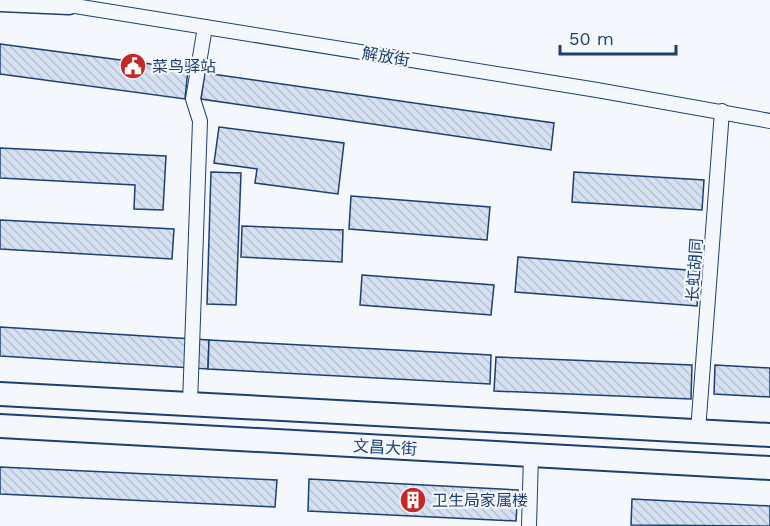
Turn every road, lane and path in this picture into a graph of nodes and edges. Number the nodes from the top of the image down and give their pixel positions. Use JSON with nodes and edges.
{"nodes":[{"id":1,"x":0,"y":2,"type":"edge"},
{"id":2,"x":69,"y":3,"type":"edge"},
{"id":3,"x":205,"y":27,"type":"junction"},
{"id":4,"x":722,"y":111,"type":"junction"},
{"id":5,"x":770,"y":121,"type":"edge"},
{"id":6,"x":0,"y":394,"type":"edge"},
{"id":7,"x":190,"y":404,"type":"junction"},
{"id":8,"x":0,"y":426,"type":"edge"},
{"id":9,"x":698,"y":431,"type":"junction"},
{"id":10,"x":770,"y":435,"type":"edge"},
{"id":11,"x":531,"y":455,"type":"junction"},
{"id":12,"x":770,"y":468,"type":"edge"},
{"id":13,"x":529,"y":526,"type":"edge"}],
"edges":[{"from":1,"to":2,"type":"street","name":"解放街"},
{"from":2,"to":3,"type":"street","name":"解放街"},
{"from":3,"to":4,"type":"street","name":"解放街"},
{"from":3,"to":7,"type":"street"},
{"from":4,"to":5,"type":"street","name":"解放街"},
{"from":4,"to":9,"type":"street","name":"长虹胡同"},
{"from":6,"to":7,"type":"main road","name":"文昌大街"},
{"from":7,"to":9,"type":"main road","name":"文昌大街"},
{"from":8,"to":11,"type":"main road","name":"文昌大街"},
{"from":9,"to":10,"type":"main road","name":"文昌大街"},
{"from":11,"to":12,"type":"main road","name":"文昌大街"},
{"from":11,"to":13,"type":"street"}]}
